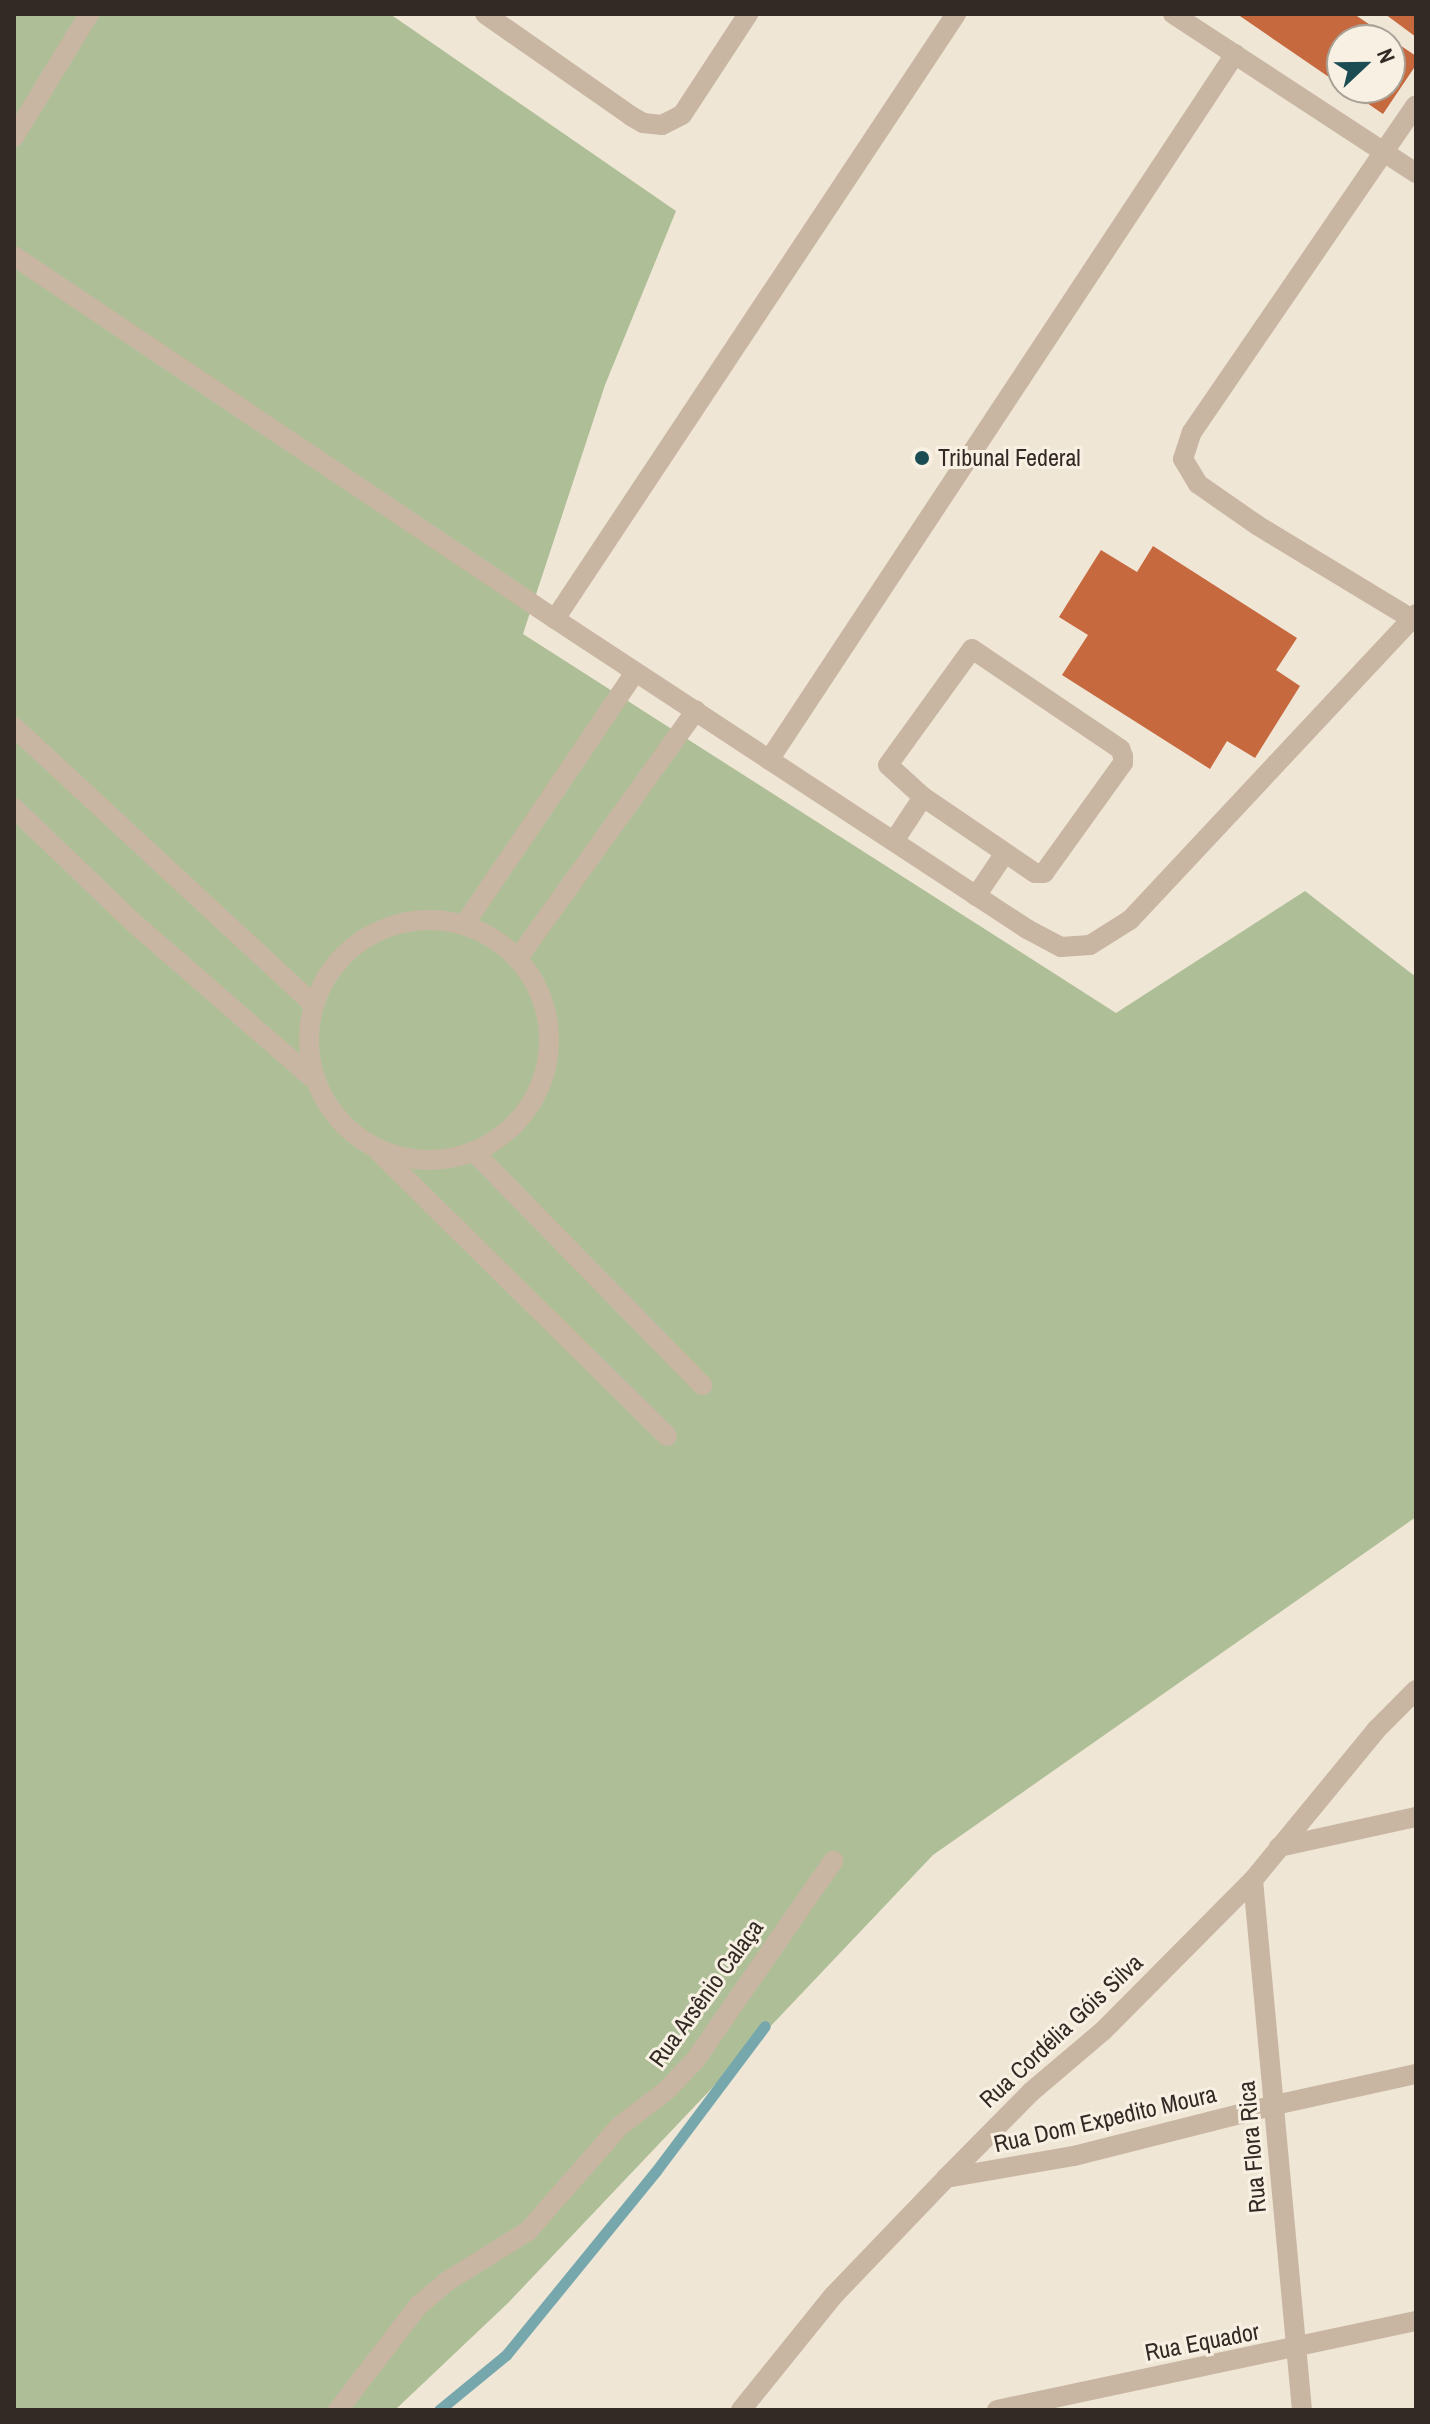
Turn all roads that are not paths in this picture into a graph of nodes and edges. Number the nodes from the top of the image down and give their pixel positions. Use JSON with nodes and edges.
{"nodes":[{"id":1,"x":89,"y":14,"type":"edge"},
{"id":2,"x":485,"y":14,"type":"edge"},
{"id":3,"x":748,"y":14,"type":"edge"},
{"id":4,"x":956,"y":14,"type":"edge"},
{"id":5,"x":1173,"y":14,"type":"edge"},
{"id":6,"x":1235,"y":54,"type":"junction"},
{"id":7,"x":1416,"y":105,"type":"edge"},
{"id":8,"x":14,"y":137,"type":"edge"},
{"id":9,"x":1383,"y":152,"type":"junction"},
{"id":10,"x":1416,"y":173,"type":"edge"},
{"id":11,"x":14,"y":256,"type":"edge"},
{"id":12,"x":1414,"y":616,"type":"edge"},
{"id":13,"x":555,"y":619,"type":"junction"},
{"id":14,"x":635,"y":672,"type":"junction"},
{"id":15,"x":696,"y":710,"type":"junction"},
{"id":16,"x":14,"y":727,"type":"edge"},
{"id":17,"x":769,"y":760,"type":"junction"},
{"id":18,"x":923,"y":797,"type":"junction"},
{"id":19,"x":14,"y":808,"type":"edge"},
{"id":20,"x":894,"y":841,"type":"junction"},
{"id":21,"x":1005,"y":853,"type":"junction"},
{"id":22,"x":976,"y":896,"type":"junction"},
{"id":23,"x":464,"y":925,"type":"junction"},
{"id":24,"x":518,"y":958,"type":"junction"},
{"id":25,"x":313,"y":1004,"type":"junction"},
{"id":26,"x":311,"y":1077,"type":"junction"},
{"id":27,"x":377,"y":1150,"type":"junction"},
{"id":28,"x":475,"y":1153,"type":"junction"},
{"id":29,"x":702,"y":1385,"type":"dead end"},
{"id":30,"x":667,"y":1436,"type":"dead end"},
{"id":31,"x":1416,"y":1690,"type":"edge"},
{"id":32,"x":1416,"y":1817,"type":"edge"},
{"id":33,"x":1279,"y":1847,"type":"junction"},
{"id":34,"x":833,"y":1861,"type":"dead end"},
{"id":35,"x":1253,"y":1880,"type":"junction"},
{"id":36,"x":1416,"y":2074,"type":"edge"},
{"id":37,"x":1275,"y":2105,"type":"junction"},
{"id":38,"x":946,"y":2178,"type":"junction"},
{"id":39,"x":1416,"y":2321,"type":"edge"},
{"id":40,"x":1296,"y":2349,"type":"junction"},
{"id":41,"x":338,"y":2410,"type":"edge"},
{"id":42,"x":741,"y":2410,"type":"edge"},
{"id":43,"x":997,"y":2410,"type":"edge"},
{"id":44,"x":1302,"y":2410,"type":"edge"}],
"edges":[{"from":1,"to":8,"type":"street"},
{"from":2,"to":3,"type":"street"},
{"from":4,"to":13,"type":"street"},
{"from":5,"to":6,"type":"street"},
{"from":6,"to":9,"type":"street"},
{"from":6,"to":17,"type":"street"},
{"from":7,"to":9,"type":"street"},
{"from":9,"to":10,"type":"street"},
{"from":9,"to":12,"type":"street"},
{"from":11,"to":13,"type":"street"},
{"from":12,"to":22,"type":"street"},
{"from":13,"to":14,"type":"street"},
{"from":14,"to":15,"type":"street"},
{"from":14,"to":23,"type":"street"},
{"from":15,"to":17,"type":"street"},
{"from":15,"to":24,"type":"street"},
{"from":16,"to":25,"type":"street"},
{"from":17,"to":20,"type":"street"},
{"from":18,"to":20,"type":"street"},
{"from":18,"to":21,"type":"street"},
{"from":18,"to":21,"type":"street"},
{"from":19,"to":26,"type":"street"},
{"from":20,"to":22,"type":"street"},
{"from":21,"to":22,"type":"street"},
{"from":23,"to":24,"type":"street"},
{"from":23,"to":25,"type":"street"},
{"from":24,"to":28,"type":"street"},
{"from":25,"to":26,"type":"street"},
{"from":26,"to":27,"type":"street"},
{"from":27,"to":28,"type":"street"},
{"from":27,"to":30,"type":"street"},
{"from":28,"to":29,"type":"street"},
{"from":31,"to":33,"type":"street","name":"Rua Cordélia Góis Silva"},
{"from":32,"to":33,"type":"street"},
{"from":33,"to":35,"type":"street","name":"Rua Cordélia Góis Silva"},
{"from":34,"to":41,"type":"street","name":"Rua Arsênio Calaça"},
{"from":35,"to":37,"type":"street","name":"Rua Flora Rica"},
{"from":35,"to":38,"type":"street","name":"Rua Cordélia Góis Silva"},
{"from":36,"to":37,"type":"street","name":"Rua Dom Expedito Moura"},
{"from":37,"to":38,"type":"street","name":"Rua Dom Expedito Moura"},
{"from":37,"to":40,"type":"street","name":"Rua Flora Rica"},
{"from":38,"to":42,"type":"street","name":"Rua Cordélia Góis Silva"},
{"from":39,"to":40,"type":"street","name":"Rua Equador"},
{"from":40,"to":43,"type":"street","name":"Rua Equador"},
{"from":40,"to":44,"type":"street","name":"Rua Flora Rica"}]}
